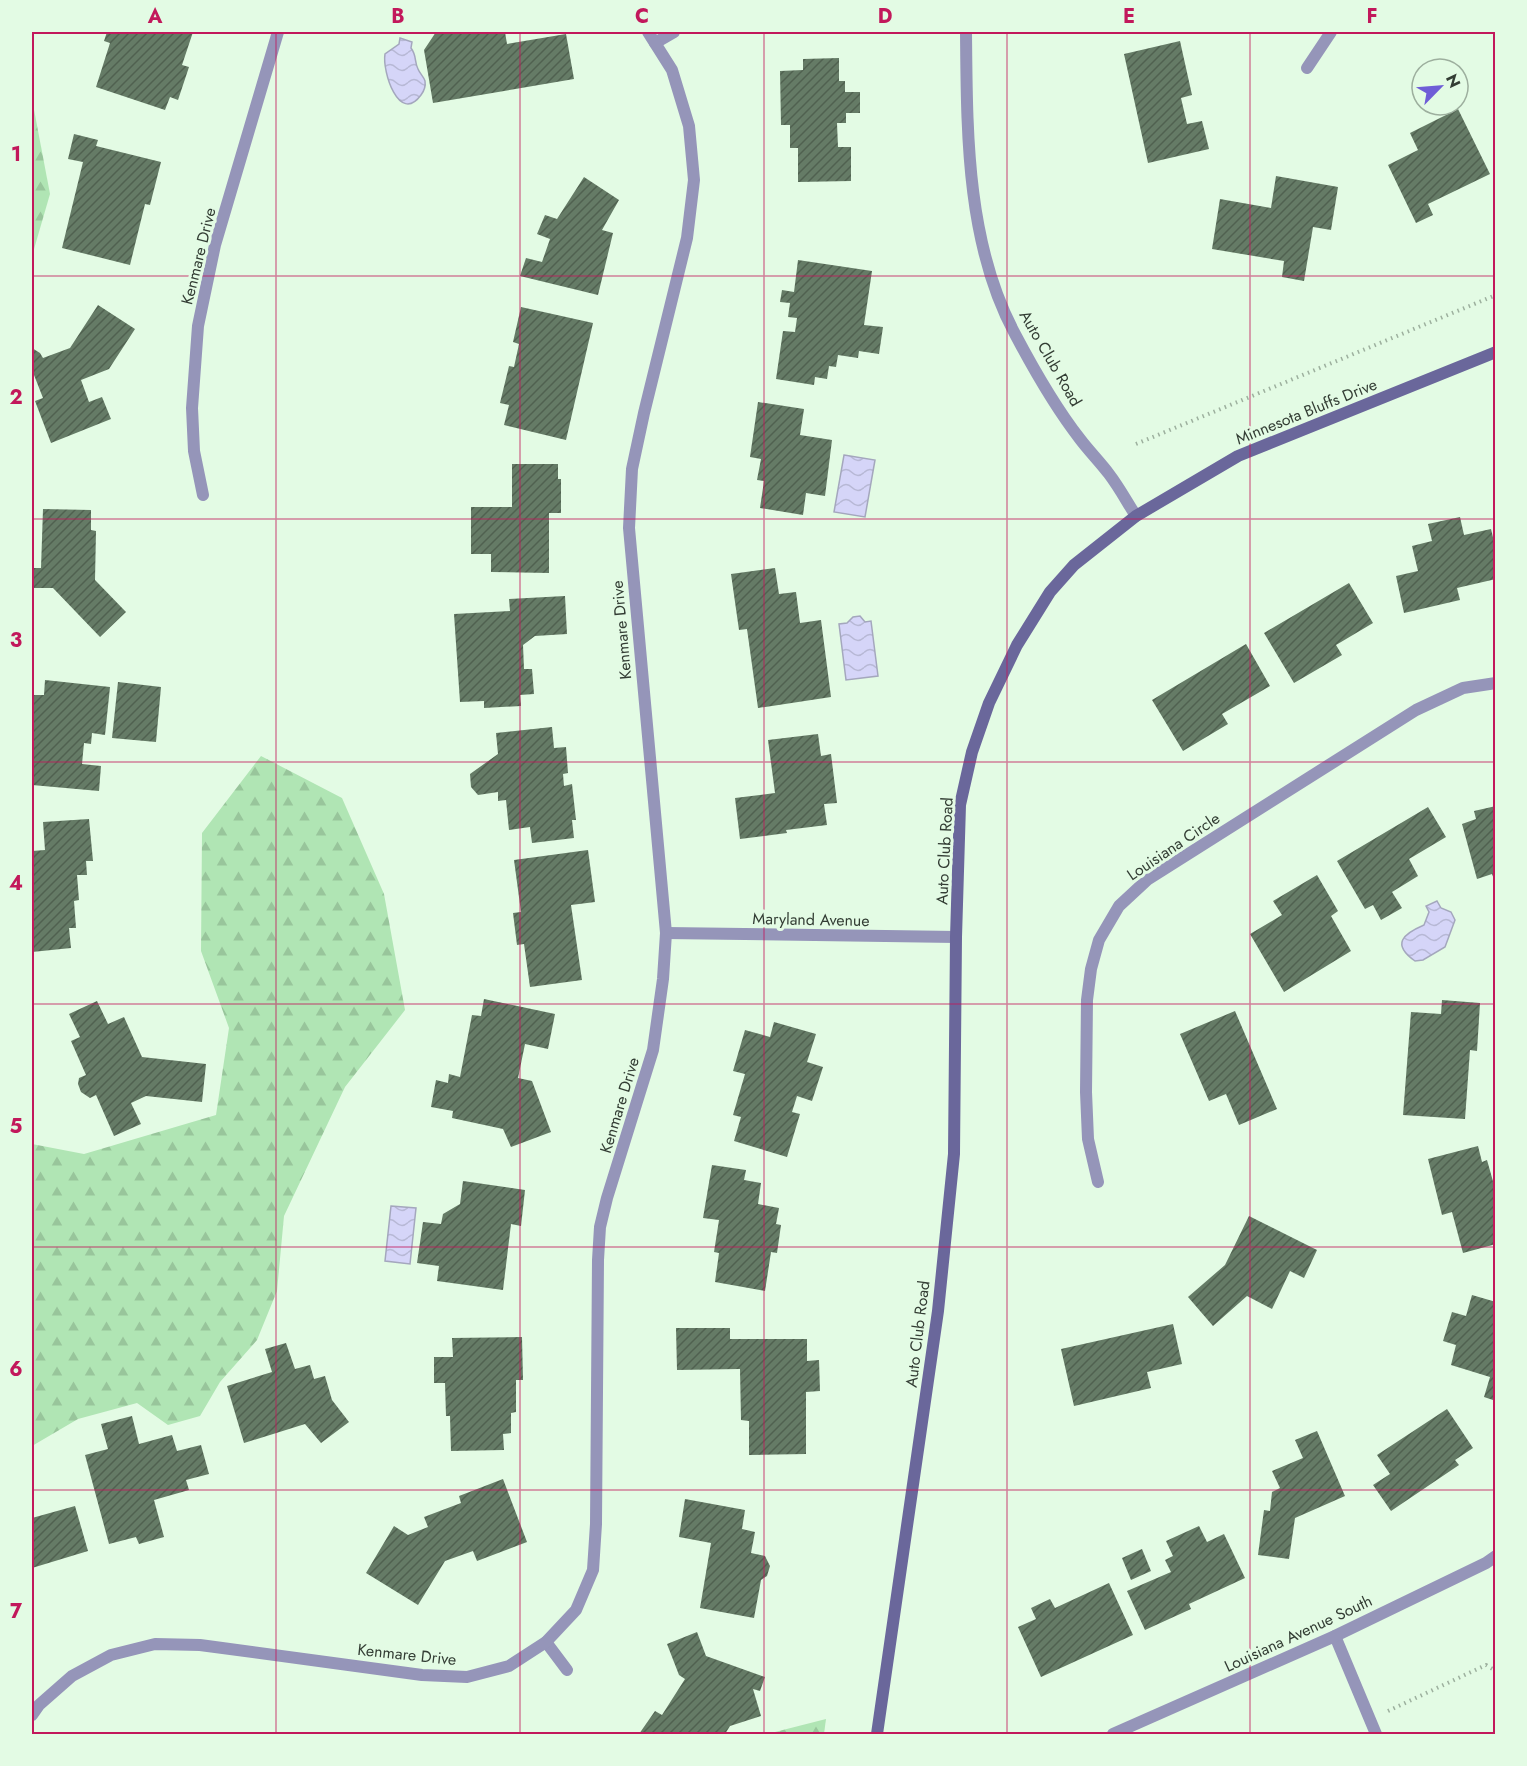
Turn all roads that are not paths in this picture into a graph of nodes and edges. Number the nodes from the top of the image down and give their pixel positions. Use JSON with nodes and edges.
{"nodes":[{"id":1,"x":278,"y":32,"type":"edge"},
{"id":2,"x":648,"y":32,"type":"edge"},
{"id":3,"x":674,"y":32,"type":"edge"},
{"id":4,"x":966,"y":32,"type":"edge"},
{"id":5,"x":1331,"y":32,"type":"edge"},
{"id":6,"x":655,"y":43,"type":"junction"},
{"id":7,"x":1307,"y":68,"type":"dead end"},
{"id":8,"x":1496,"y":352,"type":"edge"},
{"id":9,"x":203,"y":495,"type":"dead end"},
{"id":10,"x":1136,"y":516,"type":"junction"},
{"id":11,"x":1496,"y":683,"type":"edge"},
{"id":12,"x":666,"y":933,"type":"junction"},
{"id":13,"x":956,"y":937,"type":"junction"},
{"id":14,"x":1098,"y":1182,"type":"dead end"},
{"id":15,"x":1496,"y":1556,"type":"edge"},
{"id":16,"x":1335,"y":1636,"type":"junction"},
{"id":17,"x":546,"y":1642,"type":"junction"},
{"id":18,"x":567,"y":1670,"type":"dead end"},
{"id":19,"x":32,"y":1715,"type":"edge"},
{"id":20,"x":877,"y":1734,"type":"edge"},
{"id":21,"x":1113,"y":1734,"type":"edge"},
{"id":22,"x":1376,"y":1734,"type":"edge"}],
"edges":[{"from":1,"to":9,"type":"street","name":"Kenmare Drive"},
{"from":2,"to":6,"type":"street","name":"Kenmare Drive"},
{"from":3,"to":6,"type":"street"},
{"from":4,"to":10,"type":"street","name":"Auto Club Road"},
{"from":5,"to":7,"type":"street"},
{"from":6,"to":12,"type":"street","name":"Kenmare Drive"},
{"from":8,"to":10,"type":"street","name":"Minnesota Bluffs Drive"},
{"from":10,"to":13,"type":"street","name":"Auto Club Road"},
{"from":11,"to":14,"type":"street","name":"Louisiana Circle"},
{"from":12,"to":13,"type":"street","name":"Maryland Avenue"},
{"from":12,"to":17,"type":"street","name":"Kenmare Drive"},
{"from":13,"to":20,"type":"street","name":"Auto Club Road"},
{"from":15,"to":16,"type":"street","name":"Louisiana Avenue South"},
{"from":16,"to":21,"type":"street","name":"Louisiana Avenue South"},
{"from":16,"to":22,"type":"street"},
{"from":17,"to":18,"type":"street"},
{"from":17,"to":19,"type":"street","name":"Kenmare Drive"}]}
